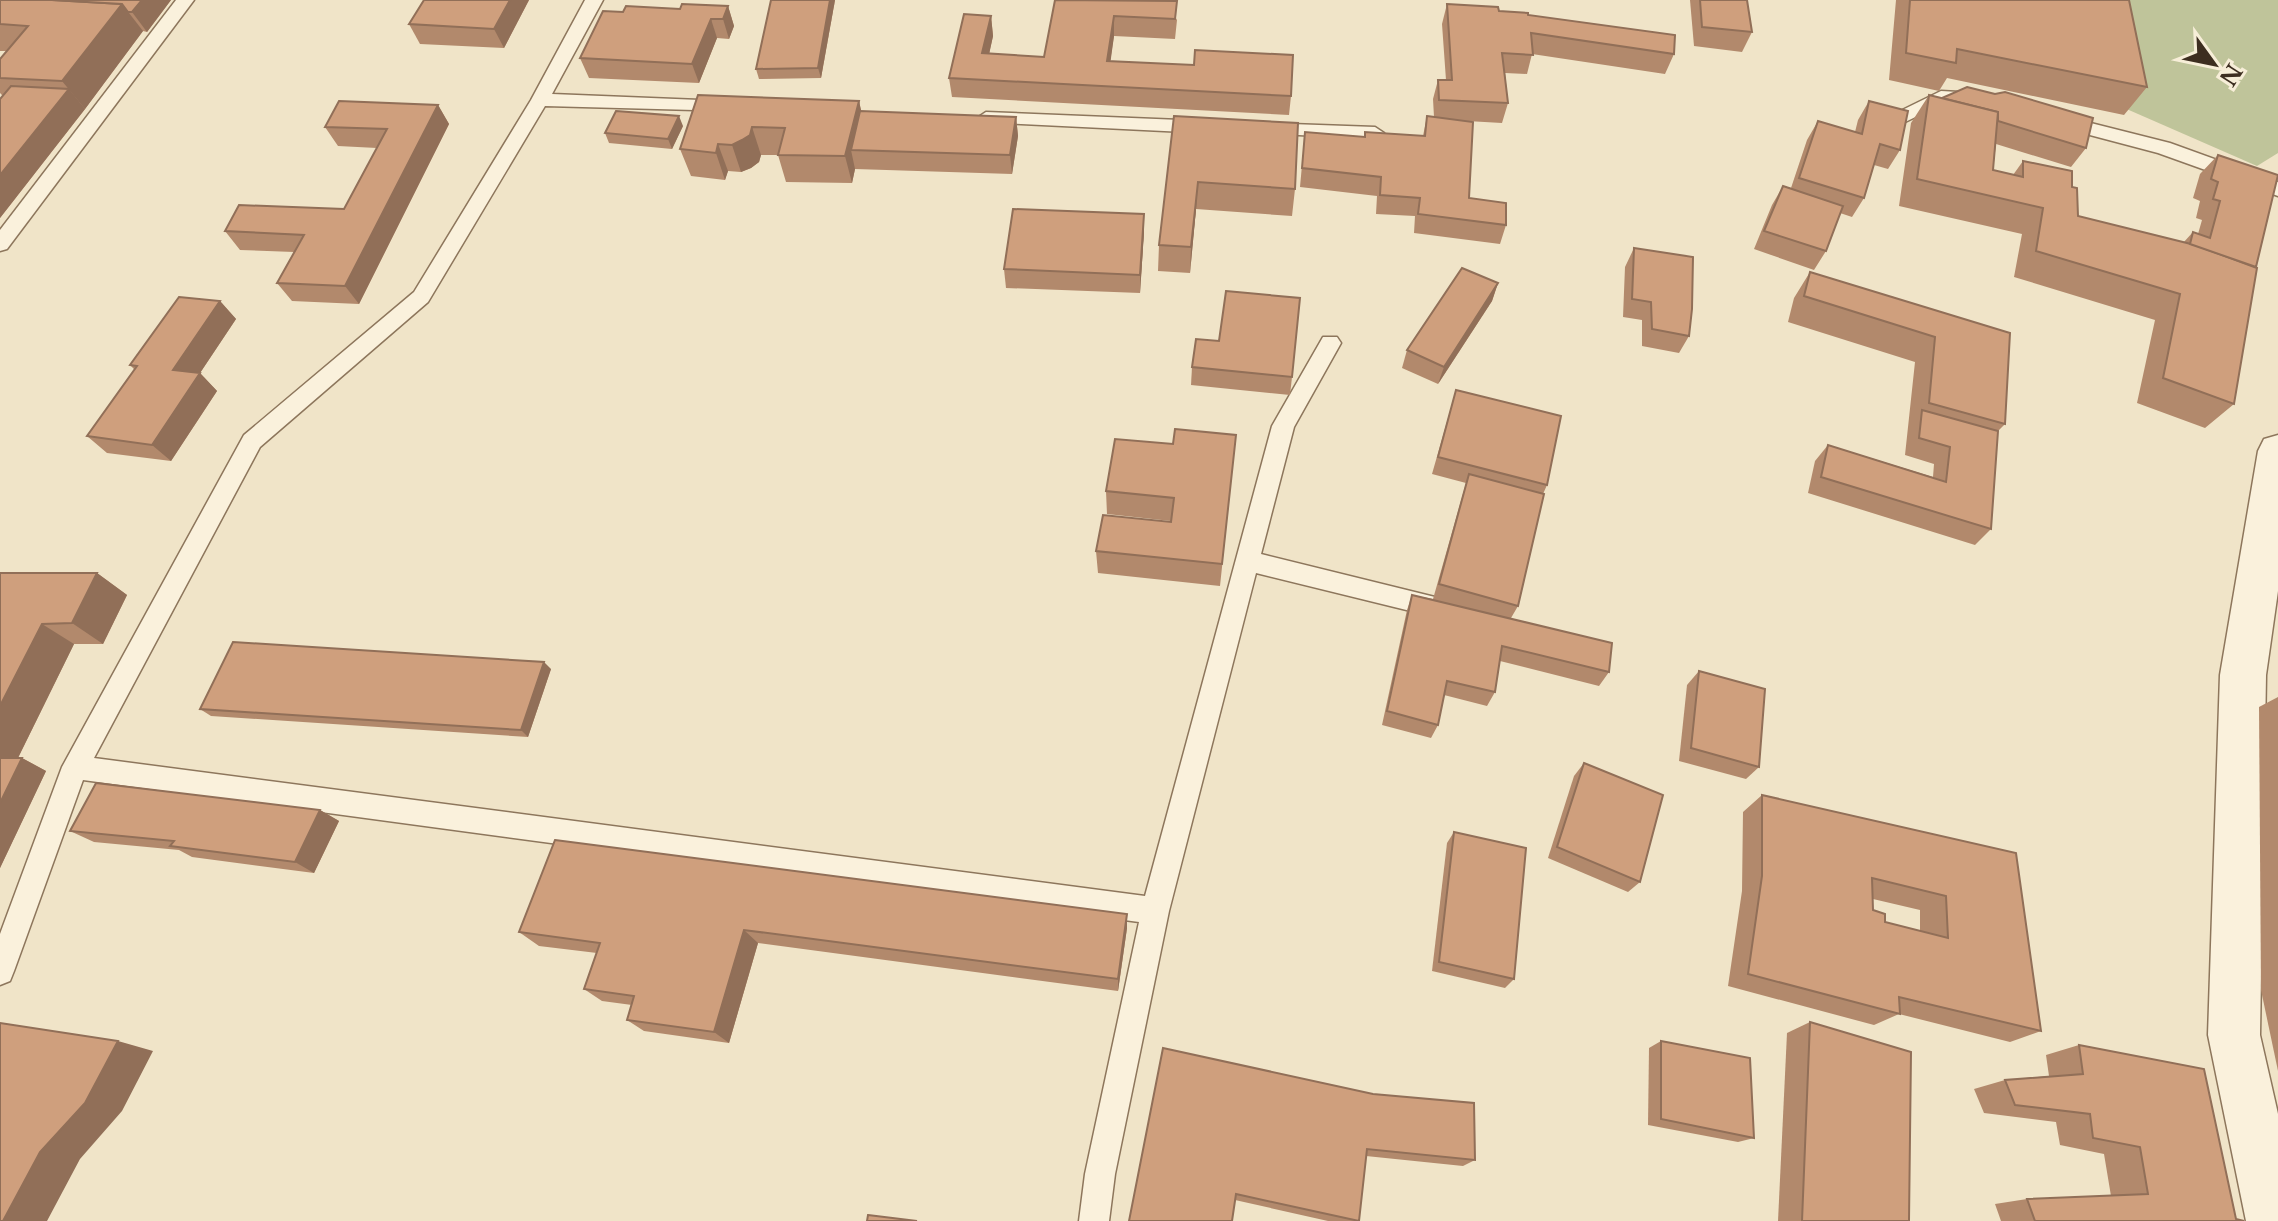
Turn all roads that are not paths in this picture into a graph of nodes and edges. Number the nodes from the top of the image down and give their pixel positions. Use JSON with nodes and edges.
{"nodes":[{"id":1,"x":185,"y":0,"type":"edge"},
{"id":2,"x":594,"y":0,"type":"edge"},
{"id":3,"x":540,"y":100,"type":"junction"},
{"id":4,"x":1998,"y":105,"type":"edge"},
{"id":5,"x":745,"y":108,"type":"edge"},
{"id":6,"x":2043,"y":116,"type":"edge"},
{"id":7,"x":965,"y":117,"type":"edge"},
{"id":8,"x":1895,"y":121,"type":"edge"},
{"id":9,"x":1218,"y":127,"type":"edge"},
{"id":10,"x":1249,"y":128,"type":"edge"},
{"id":11,"x":1375,"y":133,"type":"edge"},
{"id":12,"x":2278,"y":189,"type":"edge"},
{"id":13,"x":0,"y":244,"type":"edge"},
{"id":14,"x":1330,"y":343,"type":"dead end"},
{"id":15,"x":2278,"y":451,"type":"edge"},
{"id":16,"x":1247,"y":561,"type":"junction"},
{"id":17,"x":1464,"y":614,"type":"edge"},
{"id":18,"x":75,"y":767,"type":"junction"},
{"id":19,"x":1155,"y":911,"type":"junction"},
{"id":20,"x":2,"y":964,"type":"edge"},
{"id":21,"x":1094,"y":1221,"type":"edge"},
{"id":22,"x":2274,"y":1221,"type":"edge"}],
"edges":[{"from":1,"to":13,"type":"lane"},
{"from":2,"to":3,"type":"lane"},
{"from":3,"to":5,"type":"lane"},
{"from":3,"to":18,"type":"lane"},
{"from":4,"to":8,"type":"lane"},
{"from":6,"to":12,"type":"lane"},
{"from":7,"to":9,"type":"lane"},
{"from":10,"to":11,"type":"lane"},
{"from":14,"to":16,"type":"lane"},
{"from":15,"to":22,"type":"street"},
{"from":16,"to":17,"type":"lane"},
{"from":16,"to":19,"type":"lane"},
{"from":18,"to":19,"type":"lane"},
{"from":18,"to":20,"type":"lane"},
{"from":19,"to":21,"type":"lane"}]}
